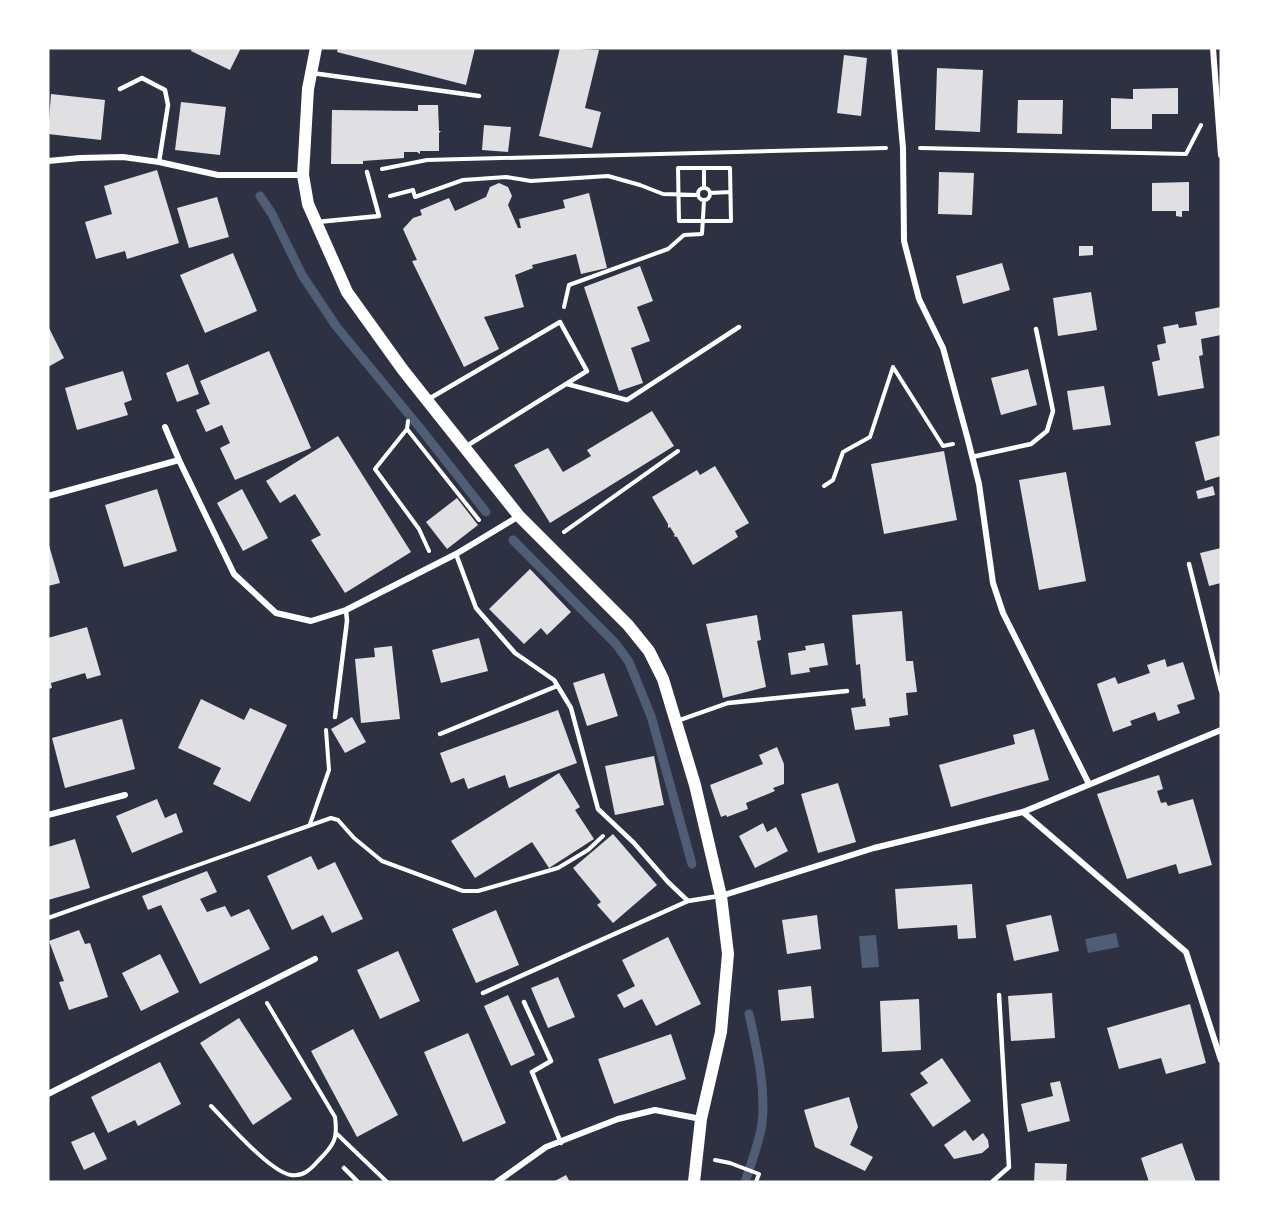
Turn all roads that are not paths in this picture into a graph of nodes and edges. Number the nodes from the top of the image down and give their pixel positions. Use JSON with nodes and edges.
{"nodes":[{"id":1,"x":316,"y":48,"type":"edge"},
{"id":2,"x":894,"y":48,"type":"edge"},
{"id":3,"x":1213,"y":48,"type":"edge"},
{"id":4,"x":310,"y":72,"type":"junction"},
{"id":5,"x":120,"y":89,"type":"dead end"},
{"id":6,"x":479,"y":96,"type":"dead end"},
{"id":7,"x":1221,"y":155,"type":"edge"},
{"id":8,"x":48,"y":161,"type":"edge"},
{"id":9,"x":159,"y":162,"type":"junction"},
{"id":10,"x":367,"y":172,"type":"road end"},
{"id":11,"x":303,"y":175,"type":"junction"},
{"id":12,"x":316,"y":223,"type":"junction"},
{"id":13,"x":739,"y":327,"type":"dead end"},
{"id":14,"x":1036,"y":328,"type":"dead end"},
{"id":15,"x":567,"y":384,"type":"junction"},
{"id":16,"x":427,"y":400,"type":"junction"},
{"id":17,"x":165,"y":428,"type":"dead end"},
{"id":18,"x":465,"y":447,"type":"junction"},
{"id":19,"x":972,"y":457,"type":"junction"},
{"id":20,"x":179,"y":460,"type":"junction"},
{"id":21,"x":48,"y":496,"type":"edge"},
{"id":22,"x":519,"y":516,"type":"junction"},
{"id":23,"x":456,"y":554,"type":"junction"},
{"id":24,"x":1189,"y":564,"type":"dead end"},
{"id":25,"x":346,"y":610,"type":"junction"},
{"id":26,"x":557,"y":686,"type":"junction"},
{"id":27,"x":847,"y":691,"type":"dead end"},
{"id":28,"x":1221,"y":691,"type":"edge"},
{"id":29,"x":335,"y":717,"type":"road end"},
{"id":30,"x":676,"y":721,"type":"junction"},
{"id":31,"x":1221,"y":730,"type":"edge"},
{"id":32,"x":440,"y":734,"type":"dead end"},
{"id":33,"x":1089,"y":783,"type":"junction"},
{"id":34,"x":125,"y":795,"type":"dead end"},
{"id":35,"x":1023,"y":812,"type":"junction"},
{"id":36,"x":48,"y":815,"type":"edge"},
{"id":37,"x":721,"y":896,"type":"junction"},
{"id":38,"x":688,"y":901,"type":"junction"},
{"id":39,"x":315,"y":959,"type":"dead end"},
{"id":40,"x":483,"y":993,"type":"dead end"},
{"id":41,"x":999,"y":995,"type":"dead end"},
{"id":42,"x":524,"y":1002,"type":"dead end"},
{"id":43,"x":1221,"y":1060,"type":"edge"},
{"id":44,"x":48,"y":1094,"type":"edge"},
{"id":45,"x":701,"y":1119,"type":"junction"},
{"id":46,"x":561,"y":1143,"type":"junction"},
{"id":47,"x":344,"y":1168,"type":"dead end"},
{"id":48,"x":358,"y":1182,"type":"edge"},
{"id":49,"x":497,"y":1182,"type":"edge"},
{"id":50,"x":694,"y":1182,"type":"edge"},
{"id":51,"x":992,"y":1182,"type":"edge"}],
"edges":[{"from":1,"to":4,"type":"main road"},
{"from":2,"to":19,"type":"street"},
{"from":3,"to":7,"type":"street"},
{"from":4,"to":6,"type":"lane"},
{"from":4,"to":11,"type":"main road"},
{"from":5,"to":9,"type":"lane"},
{"from":8,"to":9,"type":"street"},
{"from":9,"to":11,"type":"street"},
{"from":10,"to":12,"type":"lane"},
{"from":11,"to":12,"type":"main road"},
{"from":12,"to":16,"type":"main road"},
{"from":13,"to":15,"type":"lane"},
{"from":14,"to":19,"type":"lane"},
{"from":15,"to":16,"type":"lane"},
{"from":15,"to":18,"type":"lane"},
{"from":16,"to":18,"type":"main road"},
{"from":17,"to":20,"type":"street"},
{"from":18,"to":22,"type":"main road"},
{"from":19,"to":33,"type":"street"},
{"from":20,"to":21,"type":"street"},
{"from":20,"to":25,"type":"street"},
{"from":22,"to":23,"type":"street"},
{"from":22,"to":30,"type":"main road"},
{"from":23,"to":25,"type":"street"},
{"from":23,"to":26,"type":"lane"},
{"from":24,"to":28,"type":"lane"},
{"from":25,"to":29,"type":"lane"},
{"from":26,"to":32,"type":"lane"},
{"from":26,"to":38,"type":"lane"},
{"from":27,"to":30,"type":"lane"},
{"from":30,"to":37,"type":"main road"},
{"from":31,"to":33,"type":"street"},
{"from":33,"to":35,"type":"street"},
{"from":34,"to":36,"type":"street"},
{"from":35,"to":37,"type":"street"},
{"from":35,"to":43,"type":"street"},
{"from":37,"to":38,"type":"lane"},
{"from":37,"to":45,"type":"main road"},
{"from":38,"to":40,"type":"lane"},
{"from":39,"to":44,"type":"street"},
{"from":41,"to":51,"type":"lane"},
{"from":42,"to":46,"type":"lane"},
{"from":45,"to":46,"type":"street"},
{"from":45,"to":50,"type":"main road"},
{"from":46,"to":49,"type":"street"},
{"from":47,"to":48,"type":"lane"}]}
